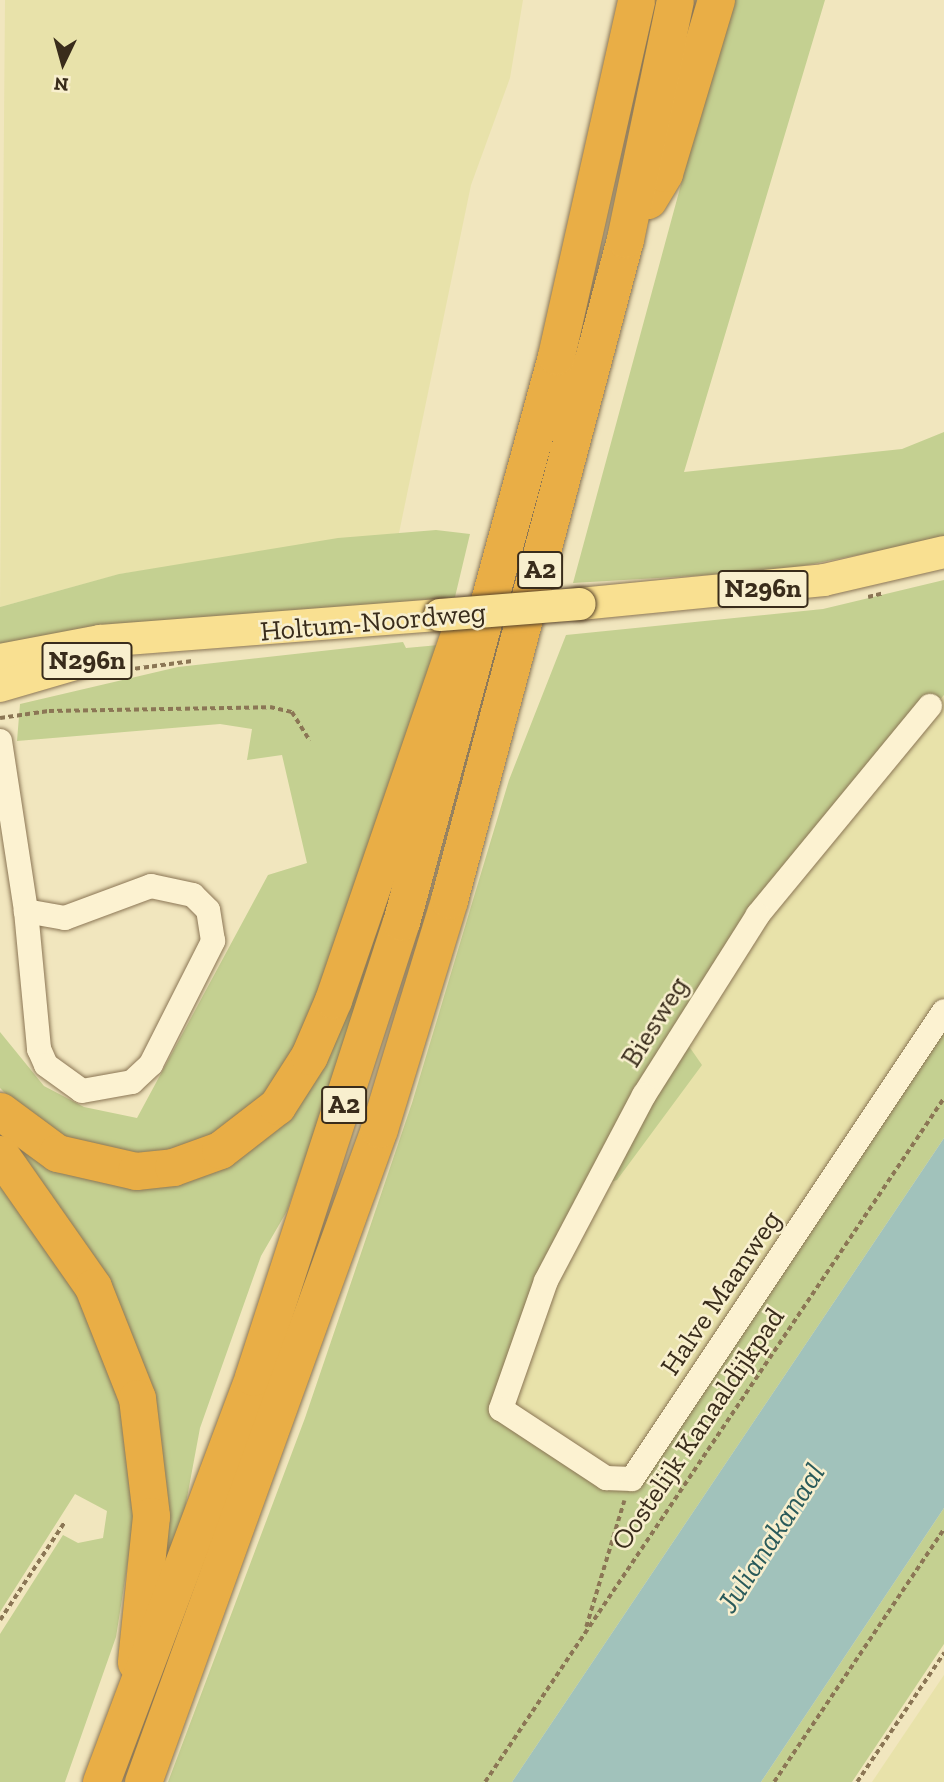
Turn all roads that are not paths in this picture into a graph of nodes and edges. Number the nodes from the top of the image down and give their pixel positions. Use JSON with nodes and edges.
{"nodes":[{"id":1,"x":636,"y":0,"type":"edge"},
{"id":2,"x":675,"y":0,"type":"edge"},
{"id":3,"x":716,"y":0,"type":"edge"},
{"id":4,"x":625,"y":239,"type":"junction"},
{"id":5,"x":518,"y":503,"type":"junction"},
{"id":6,"x":944,"y":551,"type":"edge"},
{"id":7,"x":175,"y":639,"type":"junction"},
{"id":8,"x":0,"y":660,"type":"edge"},
{"id":9,"x":0,"y":686,"type":"edge"},
{"id":10,"x":930,"y":706,"type":"dead end"},
{"id":11,"x":0,"y":741,"type":"edge"},
{"id":12,"x":26,"y":911,"type":"junction"},
{"id":13,"x":944,"y":1012,"type":"edge"},
{"id":14,"x":0,"y":1111,"type":"edge"},
{"id":15,"x":0,"y":1154,"type":"edge"},
{"id":16,"x":625,"y":1483,"type":"joint"},
{"id":17,"x":135,"y":1695,"type":"junction"},
{"id":18,"x":101,"y":1782,"type":"edge"},
{"id":19,"x":143,"y":1782,"type":"edge"}],
"edges":[{"from":1,"to":5,"type":"highway","number":"A2"},
{"from":2,"to":4,"type":"highway","number":"A2"},
{"from":3,"to":4,"type":"highway","number":"A2"},
{"from":4,"to":19,"type":"highway","number":"A2"},
{"from":5,"to":14,"type":"highway","number":"A2"},
{"from":5,"to":17,"type":"highway","number":"A2"},
{"from":6,"to":7,"type":"main road","name":"Holtum-Noordweg","number":"N296n","bridge":true},
{"from":7,"to":8,"type":"main road","name":"Holtum-Noordweg","number":"N296n"},
{"from":7,"to":9,"type":"main road","name":"Holtum-Noordweg","number":"N296n"},
{"from":10,"to":16,"type":"street","name":"Biesweg"},
{"from":11,"to":12,"type":"street"},
{"from":12,"to":12,"type":"street"},
{"from":13,"to":16,"type":"street","name":"Halve Maanweg"},
{"from":15,"to":17,"type":"highway","number":"A2"},
{"from":17,"to":18,"type":"highway","number":"A2"}]}
